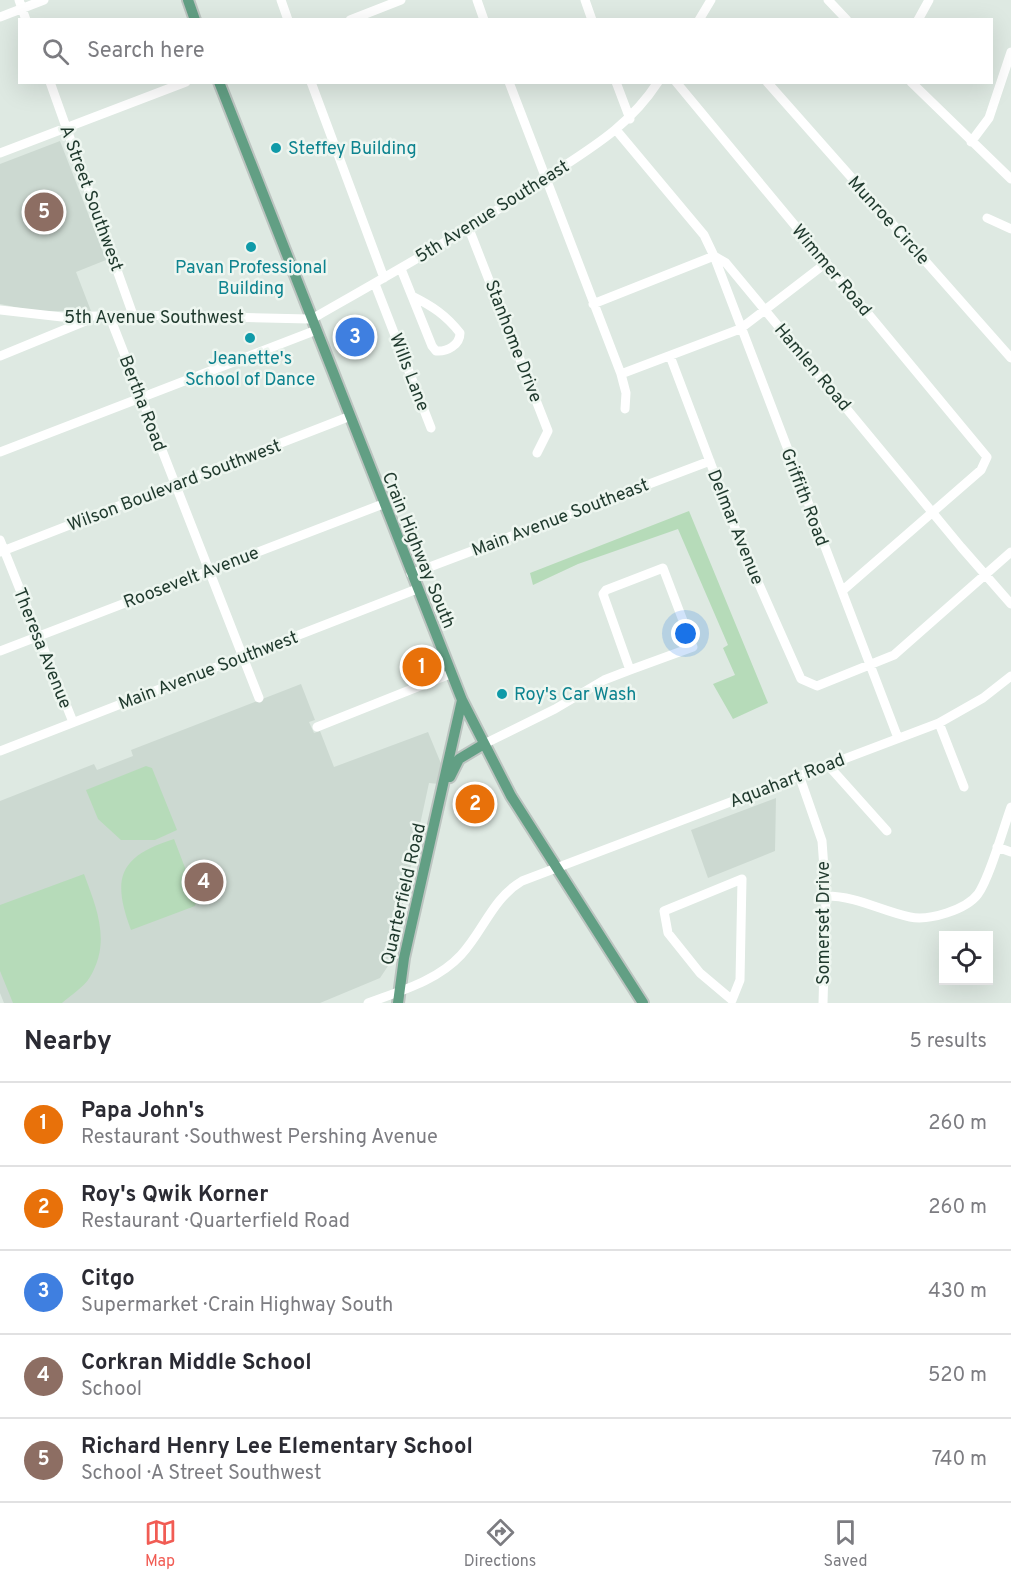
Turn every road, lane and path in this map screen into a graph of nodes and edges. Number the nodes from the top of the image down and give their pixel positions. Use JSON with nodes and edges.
{"nodes":[{"id":1,"x":44,"y":0,"type":"edge"},
{"id":2,"x":188,"y":0,"type":"edge"},
{"id":3,"x":281,"y":0,"type":"edge"},
{"id":4,"x":401,"y":0,"type":"edge"},
{"id":5,"x":477,"y":0,"type":"edge"},
{"id":6,"x":585,"y":0,"type":"edge"},
{"id":7,"x":711,"y":0,"type":"edge"},
{"id":8,"x":828,"y":0,"type":"edge"},
{"id":9,"x":929,"y":0,"type":"edge"},
{"id":10,"x":20,"y":4,"type":"edge"},
{"id":11,"x":0,"y":16,"type":"edge"},
{"id":12,"x":701,"y":16,"type":"edge"},
{"id":13,"x":194,"y":18,"type":"edge"},
{"id":14,"x":287,"y":18,"type":"edge"},
{"id":15,"x":355,"y":18,"type":"edge"},
{"id":16,"x":483,"y":18,"type":"edge"},
{"id":17,"x":591,"y":18,"type":"edge"},
{"id":18,"x":845,"y":18,"type":"edge"},
{"id":19,"x":919,"y":18,"type":"edge"},
{"id":20,"x":1011,"y":52,"type":"edge"},
{"id":21,"x":51,"y":84,"type":"edge"},
{"id":22,"x":181,"y":84,"type":"edge"},
{"id":23,"x":220,"y":84,"type":"edge"},
{"id":24,"x":312,"y":84,"type":"edge"},
{"id":25,"x":509,"y":84,"type":"edge"},
{"id":26,"x":617,"y":84,"type":"edge"},
{"id":27,"x":656,"y":84,"type":"edge"},
{"id":28,"x":678,"y":84,"type":"edge"},
{"id":29,"x":769,"y":84,"type":"edge"},
{"id":30,"x":913,"y":84,"type":"edge"},
{"id":31,"x":630,"y":119,"type":"junction"},
{"id":32,"x":65,"y":128,"type":"junction"},
{"id":33,"x":617,"y":131,"type":"junction"},
{"id":34,"x":971,"y":142,"type":"junction"},
{"id":35,"x":0,"y":153,"type":"edge"},
{"id":36,"x":545,"y":178,"type":"junction"},
{"id":37,"x":1011,"y":179,"type":"edge"},
{"id":38,"x":987,"y":218,"type":"dead end"},
{"id":39,"x":469,"y":229,"type":"junction"},
{"id":40,"x":1011,"y":229,"type":"edge"},
{"id":41,"x":714,"y":256,"type":"junction"},
{"id":42,"x":826,"y":263,"type":"junction"},
{"id":43,"x":401,"y":269,"type":"junction"},
{"id":44,"x":384,"y":278,"type":"junction"},
{"id":45,"x":375,"y":284,"type":"junction"},
{"id":46,"x":412,"y":296,"type":"junction"},
{"id":47,"x":593,"y":304,"type":"junction"},
{"id":48,"x":0,"y":310,"type":"edge"},
{"id":49,"x":767,"y":311,"type":"junction"},
{"id":50,"x":133,"y":315,"type":"junction"},
{"id":51,"x":113,"y":316,"type":"junction"},
{"id":52,"x":93,"y":317,"type":"junction"},
{"id":53,"x":309,"y":319,"type":"junction"},
{"id":54,"x":740,"y":329,"type":"junction"},
{"id":55,"x":314,"y":331,"type":"junction"},
{"id":56,"x":0,"y":356,"type":"edge"},
{"id":57,"x":670,"y":356,"type":"junction"},
{"id":58,"x":1011,"y":358,"type":"edge"},
{"id":59,"x":621,"y":374,"type":"junction"},
{"id":60,"x":141,"y":398,"type":"junction"},
{"id":61,"x":625,"y":409,"type":"dead end"},
{"id":62,"x":348,"y":417,"type":"junction"},
{"id":63,"x":431,"y":428,"type":"dead end"},
{"id":64,"x":0,"y":452,"type":"edge"},
{"id":65,"x":537,"y":453,"type":"dead end"},
{"id":66,"x":710,"y":461,"type":"junction"},
{"id":67,"x":175,"y":484,"type":"junction"},
{"id":68,"x":383,"y":504,"type":"junction"},
{"id":69,"x":934,"y":512,"type":"junction"},
{"id":70,"x":0,"y":540,"type":"edge"},
{"id":71,"x":2,"y":552,"type":"edge"},
{"id":72,"x":1011,"y":552,"type":"edge"},
{"id":73,"x":208,"y":570,"type":"junction"},
{"id":74,"x":411,"y":574,"type":"junction"},
{"id":75,"x":986,"y":574,"type":"junction"},
{"id":76,"x":417,"y":589,"type":"junction"},
{"id":77,"x":842,"y":591,"type":"junction"},
{"id":78,"x":1011,"y":604,"type":"edge"},
{"id":79,"x":39,"y":636,"type":"junction"},
{"id":80,"x":0,"y":651,"type":"edge"},
{"id":81,"x":242,"y":657,"type":"junction"},
{"id":82,"x":870,"y":665,"type":"junction"},
{"id":83,"x":630,"y":670,"type":"junction"},
{"id":84,"x":450,"y":674,"type":"junction"},
{"id":85,"x":1011,"y":676,"type":"edge"},
{"id":86,"x":259,"y":698,"type":"dead end"},
{"id":87,"x":462,"y":700,"type":"junction"},
{"id":88,"x":73,"y":723,"type":"junction"},
{"id":89,"x":939,"y":723,"type":"junction"},
{"id":90,"x":317,"y":727,"type":"dead end"},
{"id":91,"x":898,"y":738,"type":"junction"},
{"id":92,"x":484,"y":744,"type":"junction"},
{"id":93,"x":0,"y":751,"type":"edge"},
{"id":94,"x":827,"y":764,"type":"junction"},
{"id":95,"x":799,"y":775,"type":"junction"},
{"id":96,"x":964,"y":787,"type":"dead end"},
{"id":97,"x":442,"y":793,"type":"junction"},
{"id":98,"x":1011,"y":807,"type":"edge"},
{"id":99,"x":887,"y":831,"type":"dead end"},
{"id":100,"x":997,"y":847,"type":"junction"},
{"id":101,"x":1011,"y":852,"type":"edge"},
{"id":102,"x":555,"y":867,"type":"junction"},
{"id":103,"x":826,"y":896,"type":"junction"},
{"id":104,"x":399,"y":991,"type":"junction"},
{"id":105,"x":730,"y":1001,"type":"edge"},
{"id":106,"x":368,"y":1003,"type":"edge"},
{"id":107,"x":398,"y":1003,"type":"edge"},
{"id":108,"x":643,"y":1003,"type":"edge"},
{"id":109,"x":823,"y":1003,"type":"edge"}],
"edges":[{"from":1,"to":10,"type":"street"},
{"from":2,"to":13,"type":"main road"},
{"from":3,"to":14,"type":"street"},
{"from":4,"to":15,"type":"street"},
{"from":5,"to":16,"type":"street"},
{"from":6,"to":17,"type":"street"},
{"from":7,"to":12,"type":"street"},
{"from":8,"to":18,"type":"street"},
{"from":9,"to":19,"type":"street"},
{"from":10,"to":11,"type":"street"},
{"from":20,"to":34,"type":"street"},
{"from":21,"to":32,"type":"street","name":"A Street Southwest"},
{"from":22,"to":32,"type":"street"},
{"from":23,"to":53,"type":"main road","name":"Crain Highway South"},
{"from":24,"to":44,"type":"street"},
{"from":25,"to":36,"type":"street"},
{"from":26,"to":31,"type":"street"},
{"from":27,"to":31,"type":"street","name":"5th Avenue Southeast"},
{"from":28,"to":42,"type":"street","name":"Wimmer Road"},
{"from":29,"to":58,"type":"street","name":"Munroe Circle"},
{"from":30,"to":34,"type":"street"},
{"from":31,"to":33,"type":"street","name":"5th Avenue Southeast"},
{"from":32,"to":35,"type":"street"},
{"from":32,"to":50,"type":"street","name":"A Street Southwest"},
{"from":33,"to":36,"type":"street","name":"5th Avenue Southeast"},
{"from":33,"to":41,"type":"street","name":"Hamlen Road"},
{"from":34,"to":37,"type":"street"},
{"from":36,"to":39,"type":"street","name":"5th Avenue Southeast"},
{"from":36,"to":47,"type":"street"},
{"from":38,"to":40,"type":"street"},
{"from":39,"to":43,"type":"street","name":"5th Avenue Southeast"},
{"from":39,"to":65,"type":"street","name":"Stanhome Drive"},
{"from":41,"to":47,"type":"street"},
{"from":41,"to":49,"type":"street","name":"Hamlen Road"},
{"from":41,"to":54,"type":"street","name":"Griffith Road"},
{"from":42,"to":49,"type":"street"},
{"from":42,"to":69,"type":"street","name":"Wimmer Road"},
{"from":43,"to":44,"type":"street","name":"5th Avenue Southeast"},
{"from":43,"to":46,"type":"street","name":"Wills Lane"},
{"from":44,"to":45,"type":"street","name":"5th Avenue Southeast"},
{"from":45,"to":53,"type":"street","name":"5th Avenue Southeast"},
{"from":45,"to":63,"type":"street","name":"Wills Lane"},
{"from":46,"to":46,"type":"street","name":"Wills Lane"},
{"from":47,"to":59,"type":"street"},
{"from":48,"to":52,"type":"street","name":"5th Avenue Southwest"},
{"from":49,"to":54,"type":"street"},
{"from":49,"to":69,"type":"street","name":"Hamlen Road"},
{"from":50,"to":51,"type":"street","name":"5th Avenue Southwest"},
{"from":50,"to":53,"type":"street","name":"5th Avenue Southwest"},
{"from":51,"to":52,"type":"street","name":"5th Avenue Southwest"},
{"from":51,"to":60,"type":"street","name":"Bertha Road"},
{"from":52,"to":56,"type":"street"},
{"from":53,"to":55,"type":"main road","name":"Crain Highway South"},
{"from":54,"to":57,"type":"street"},
{"from":54,"to":77,"type":"street","name":"Griffith Road"},
{"from":55,"to":60,"type":"street"},
{"from":55,"to":62,"type":"main road","name":"Crain Highway South"},
{"from":57,"to":59,"type":"street"},
{"from":57,"to":66,"type":"street","name":"Delmar Avenue"},
{"from":59,"to":61,"type":"street"},
{"from":60,"to":64,"type":"street"},
{"from":60,"to":67,"type":"street","name":"Bertha Road"},
{"from":62,"to":67,"type":"street","name":"Wilson Boulevard Southwest"},
{"from":62,"to":68,"type":"main road","name":"Crain Highway South"},
{"from":66,"to":74,"type":"street","name":"Main Avenue Southeast"},
{"from":66,"to":82,"type":"street","name":"Delmar Avenue"},
{"from":67,"to":71,"type":"street","name":"Wilson Boulevard Southwest"},
{"from":67,"to":73,"type":"street","name":"Bertha Road"},
{"from":68,"to":73,"type":"street","name":"Roosevelt Avenue"},
{"from":68,"to":74,"type":"main road","name":"Crain Highway South"},
{"from":69,"to":75,"type":"street","name":"Hamlen Road"},
{"from":69,"to":77,"type":"street"},
{"from":70,"to":71,"type":"street","name":"Theresa Avenue"},
{"from":71,"to":79,"type":"street","name":"Theresa Avenue"},
{"from":72,"to":75,"type":"street"},
{"from":73,"to":79,"type":"street","name":"Roosevelt Avenue"},
{"from":73,"to":81,"type":"street","name":"Bertha Road"},
{"from":74,"to":76,"type":"main road","name":"Crain Highway South"},
{"from":75,"to":78,"type":"street","name":"Hamlen Road"},
{"from":75,"to":82,"type":"street"},
{"from":76,"to":81,"type":"street","name":"Main Avenue Southwest"},
{"from":76,"to":84,"type":"main road","name":"Crain Highway South"},
{"from":77,"to":82,"type":"street","name":"Griffith Road"},
{"from":79,"to":80,"type":"street","name":"Roosevelt Avenue"},
{"from":79,"to":88,"type":"street","name":"Theresa Avenue"},
{"from":81,"to":86,"type":"street","name":"Bertha Road"},
{"from":81,"to":88,"type":"street","name":"Main Avenue Southwest"},
{"from":82,"to":91,"type":"street","name":"Griffith Road"},
{"from":83,"to":83,"type":"street"},
{"from":83,"to":92,"type":"street"},
{"from":84,"to":87,"type":"main road","name":"Crain Highway South"},
{"from":84,"to":90,"type":"street"},
{"from":85,"to":89,"type":"street","name":"Aquahart Road"},
{"from":87,"to":92,"type":"main road","name":"Crain Highway South"},
{"from":87,"to":97,"type":"main road","name":"Quarterfield Road"},
{"from":88,"to":93,"type":"street","name":"Main Avenue Southwest"},
{"from":89,"to":91,"type":"street","name":"Aquahart Road"},
{"from":89,"to":96,"type":"street"},
{"from":91,"to":94,"type":"street","name":"Aquahart Road"},
{"from":92,"to":97,"type":"main road","name":"Quarterfield Road"},
{"from":92,"to":102,"type":"main road","name":"Crain Highway South"},
{"from":94,"to":95,"type":"street","name":"Aquahart Road"},
{"from":94,"to":99,"type":"street"},
{"from":95,"to":102,"type":"street","name":"Aquahart Road"},
{"from":95,"to":103,"type":"street","name":"Somerset Drive"},
{"from":97,"to":104,"type":"main road","name":"Quarterfield Road"},
{"from":98,"to":100,"type":"street"},
{"from":100,"to":101,"type":"street"},
{"from":100,"to":103,"type":"street"},
{"from":102,"to":104,"type":"street","name":"Aquahart Road"},
{"from":102,"to":108,"type":"main road","name":"Crain Highway South"},
{"from":103,"to":109,"type":"street","name":"Somerset Drive"},
{"from":104,"to":106,"type":"street","name":"Aquahart Road"},
{"from":104,"to":107,"type":"main road","name":"Quarterfield Road"},
{"from":105,"to":105,"type":"street"}]}
